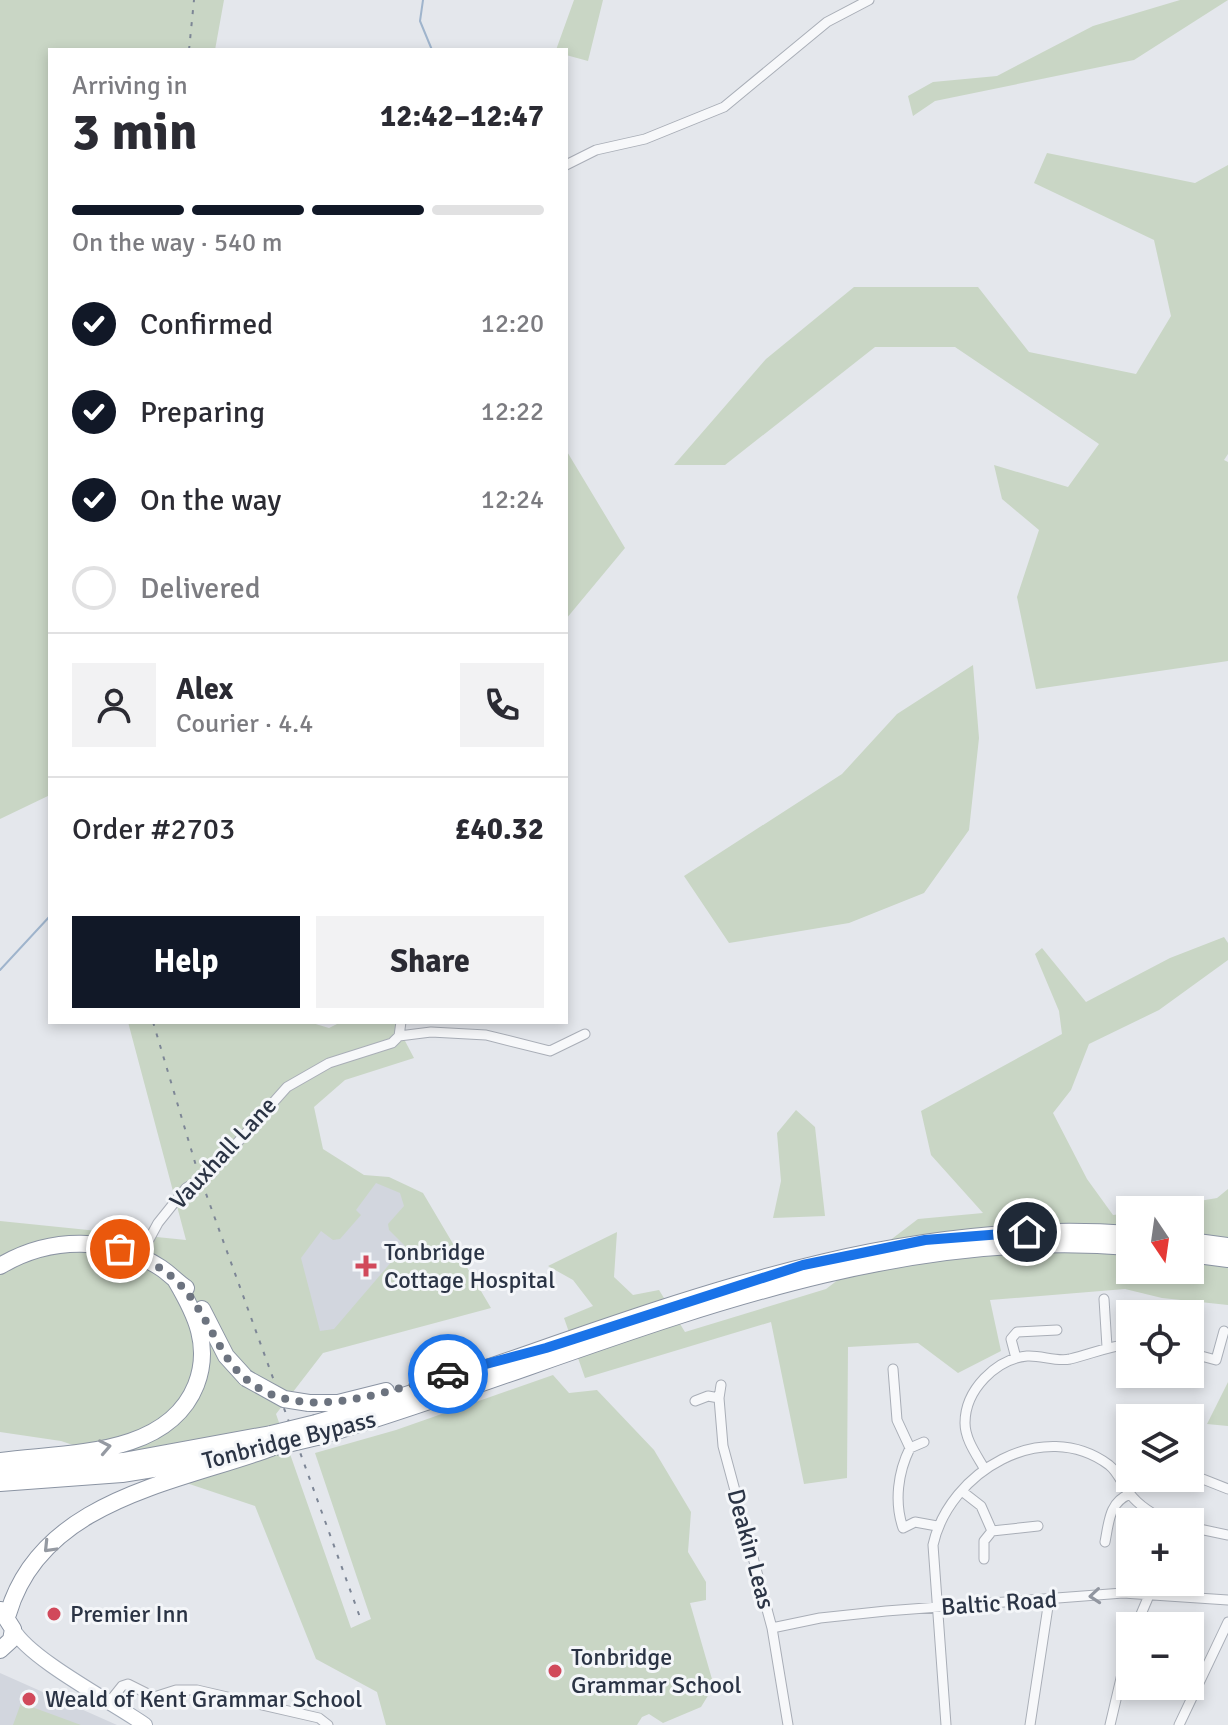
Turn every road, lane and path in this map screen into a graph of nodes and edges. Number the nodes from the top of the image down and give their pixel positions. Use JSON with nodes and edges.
{"nodes":[{"id":1,"x":869,"y":0,"type":"edge"},
{"id":2,"x":568,"y":164,"type":"edge"},
{"id":3,"x":401,"y":1024,"type":"edge"},
{"id":4,"x":585,"y":1034,"type":"dead end"},
{"id":5,"x":399,"y":1036,"type":"junction"},
{"id":6,"x":1116,"y":1234,"type":"edge"},
{"id":7,"x":1204,"y":1243,"type":"edge"},
{"id":8,"x":1228,"y":1246,"type":"edge"},
{"id":9,"x":1116,"y":1247,"type":"edge"},
{"id":10,"x":140,"y":1256,"type":"junction"},
{"id":11,"x":1204,"y":1256,"type":"edge"},
{"id":12,"x":1228,"y":1259,"type":"edge"},
{"id":13,"x":0,"y":1266,"type":"edge"},
{"id":14,"x":176,"y":1281,"type":"junction"},
{"id":15,"x":1104,"y":1299,"type":"dead end"},
{"id":16,"x":1057,"y":1330,"type":"dead end"},
{"id":17,"x":1224,"y":1331,"type":"dead end"},
{"id":18,"x":1116,"y":1346,"type":"edge"},
{"id":19,"x":1107,"y":1347,"type":"junction"},
{"id":20,"x":546,"y":1348,"type":"junction"},
{"id":21,"x":1016,"y":1358,"type":"junction"},
{"id":22,"x":1204,"y":1359,"type":"edge"},
{"id":23,"x":893,"y":1369,"type":"dead end"},
{"id":24,"x":721,"y":1385,"type":"dead end"},
{"id":25,"x":719,"y":1398,"type":"junction"},
{"id":26,"x":695,"y":1401,"type":"dead end"},
{"id":27,"x":316,"y":1430,"type":"junction"},
{"id":28,"x":924,"y":1442,"type":"dead end"},
{"id":29,"x":272,"y":1443,"type":"junction"},
{"id":30,"x":910,"y":1448,"type":"junction"},
{"id":31,"x":0,"y":1461,"type":"edge"},
{"id":32,"x":984,"y":1468,"type":"junction"},
{"id":33,"x":0,"y":1470,"type":"edge"},
{"id":34,"x":959,"y":1477,"type":"dead end"},
{"id":35,"x":1204,"y":1480,"type":"edge"},
{"id":36,"x":0,"y":1483,"type":"edge"},
{"id":37,"x":965,"y":1489,"type":"junction"},
{"id":38,"x":1228,"y":1489,"type":"edge"},
{"id":39,"x":1130,"y":1494,"type":"junction"},
{"id":40,"x":1146,"y":1508,"type":"edge"},
{"id":41,"x":937,"y":1526,"type":"junction"},
{"id":42,"x":1038,"y":1526,"type":"dead end"},
{"id":43,"x":1204,"y":1530,"type":"edge"},
{"id":44,"x":992,"y":1531,"type":"junction"},
{"id":45,"x":1228,"y":1535,"type":"edge"},
{"id":46,"x":1105,"y":1542,"type":"dead end"},
{"id":47,"x":984,"y":1559,"type":"dead end"},
{"id":48,"x":1116,"y":1595,"type":"edge"},
{"id":49,"x":1183,"y":1596,"type":"edge"},
{"id":50,"x":1049,"y":1600,"type":"junction"},
{"id":51,"x":1228,"y":1600,"type":"edge"},
{"id":52,"x":936,"y":1608,"type":"junction"},
{"id":53,"x":7,"y":1617,"type":"edge"},
{"id":54,"x":1228,"y":1622,"type":"edge"},
{"id":55,"x":772,"y":1628,"type":"junction"},
{"id":56,"x":2,"y":1649,"type":"edge"},
{"id":57,"x":40,"y":1657,"type":"junction"},
{"id":58,"x":1116,"y":1700,"type":"edge"},
{"id":59,"x":110,"y":1701,"type":"junction"},
{"id":60,"x":145,"y":1725,"type":"edge"},
{"id":61,"x":328,"y":1725,"type":"edge"},
{"id":62,"x":788,"y":1725,"type":"edge"},
{"id":63,"x":946,"y":1725,"type":"edge"},
{"id":64,"x":1030,"y":1725,"type":"edge"},
{"id":65,"x":1110,"y":1725,"type":"edge"},
{"id":66,"x":1179,"y":1725,"type":"edge"}],
"edges":[{"from":1,"to":2,"type":"street"},
{"from":3,"to":5,"type":"street"},
{"from":4,"to":5,"type":"street"},
{"from":5,"to":10,"type":"street","name":"Vauxhall Lane","bridge":true},
{"from":6,"to":20,"type":"highway","name":"Tonbridge Bypass"},
{"from":7,"to":8,"type":"highway"},
{"from":9,"to":27,"type":"highway","name":"Tonbridge Bypass"},
{"from":10,"to":13,"type":"highway"},
{"from":10,"to":14,"type":"highway"},
{"from":11,"to":12,"type":"highway"},
{"from":14,"to":20,"type":"highway","bridge":true},
{"from":31,"to":14,"type":"highway","one_way":true},
{"from":15,"to":19,"type":"street"},
{"from":16,"to":21,"type":"street"},
{"from":17,"to":22,"type":"street"},
{"from":18,"to":19,"type":"street"},
{"from":19,"to":21,"type":"street"},
{"from":20,"to":27,"type":"highway","name":"Tonbridge Bypass"},
{"from":21,"to":32,"type":"street"},
{"from":23,"to":30,"type":"street"},
{"from":24,"to":25,"type":"street","name":"Deakin Leas"},
{"from":25,"to":26,"type":"street"},
{"from":25,"to":55,"type":"street","name":"Deakin Leas"},
{"from":27,"to":29,"type":"highway","name":"Tonbridge Bypass","bridge":true},
{"from":28,"to":30,"type":"street"},
{"from":29,"to":33,"type":"highway","name":"Tonbridge Bypass"},
{"from":29,"to":36,"type":"highway","name":"Tonbridge Bypass"},
{"from":29,"to":53,"type":"highway","one_way":true},
{"from":30,"to":41,"type":"street"},
{"from":32,"to":37,"type":"street"},
{"from":32,"to":39,"type":"street"},
{"from":34,"to":37,"type":"street"},
{"from":35,"to":38,"type":"street"},
{"from":37,"to":41,"type":"street"},
{"from":37,"to":44,"type":"street"},
{"from":39,"to":40,"type":"street"},
{"from":39,"to":46,"type":"street"},
{"from":41,"to":52,"type":"street"},
{"from":42,"to":44,"type":"street"},
{"from":43,"to":45,"type":"street"},
{"from":44,"to":47,"type":"street"},
{"from":48,"to":50,"type":"street","name":"Baltic Road","one_way":true},
{"from":49,"to":51,"type":"street","name":"Baltic Road"},
{"from":50,"to":52,"type":"street","name":"Baltic Road"},
{"from":50,"to":64,"type":"street"},
{"from":52,"to":55,"type":"street","name":"Baltic Road"},
{"from":52,"to":63,"type":"street"},
{"from":53,"to":56,"type":"highway"},
{"from":53,"to":57,"type":"main road"},
{"from":54,"to":66,"type":"street"},
{"from":55,"to":62,"type":"street","name":"Deakin Leas"},
{"from":56,"to":57,"type":"main road"},
{"from":57,"to":59,"type":"main road"},
{"from":58,"to":65,"type":"street"},
{"from":59,"to":60,"type":"main road"},
{"from":59,"to":61,"type":"street"}]}
